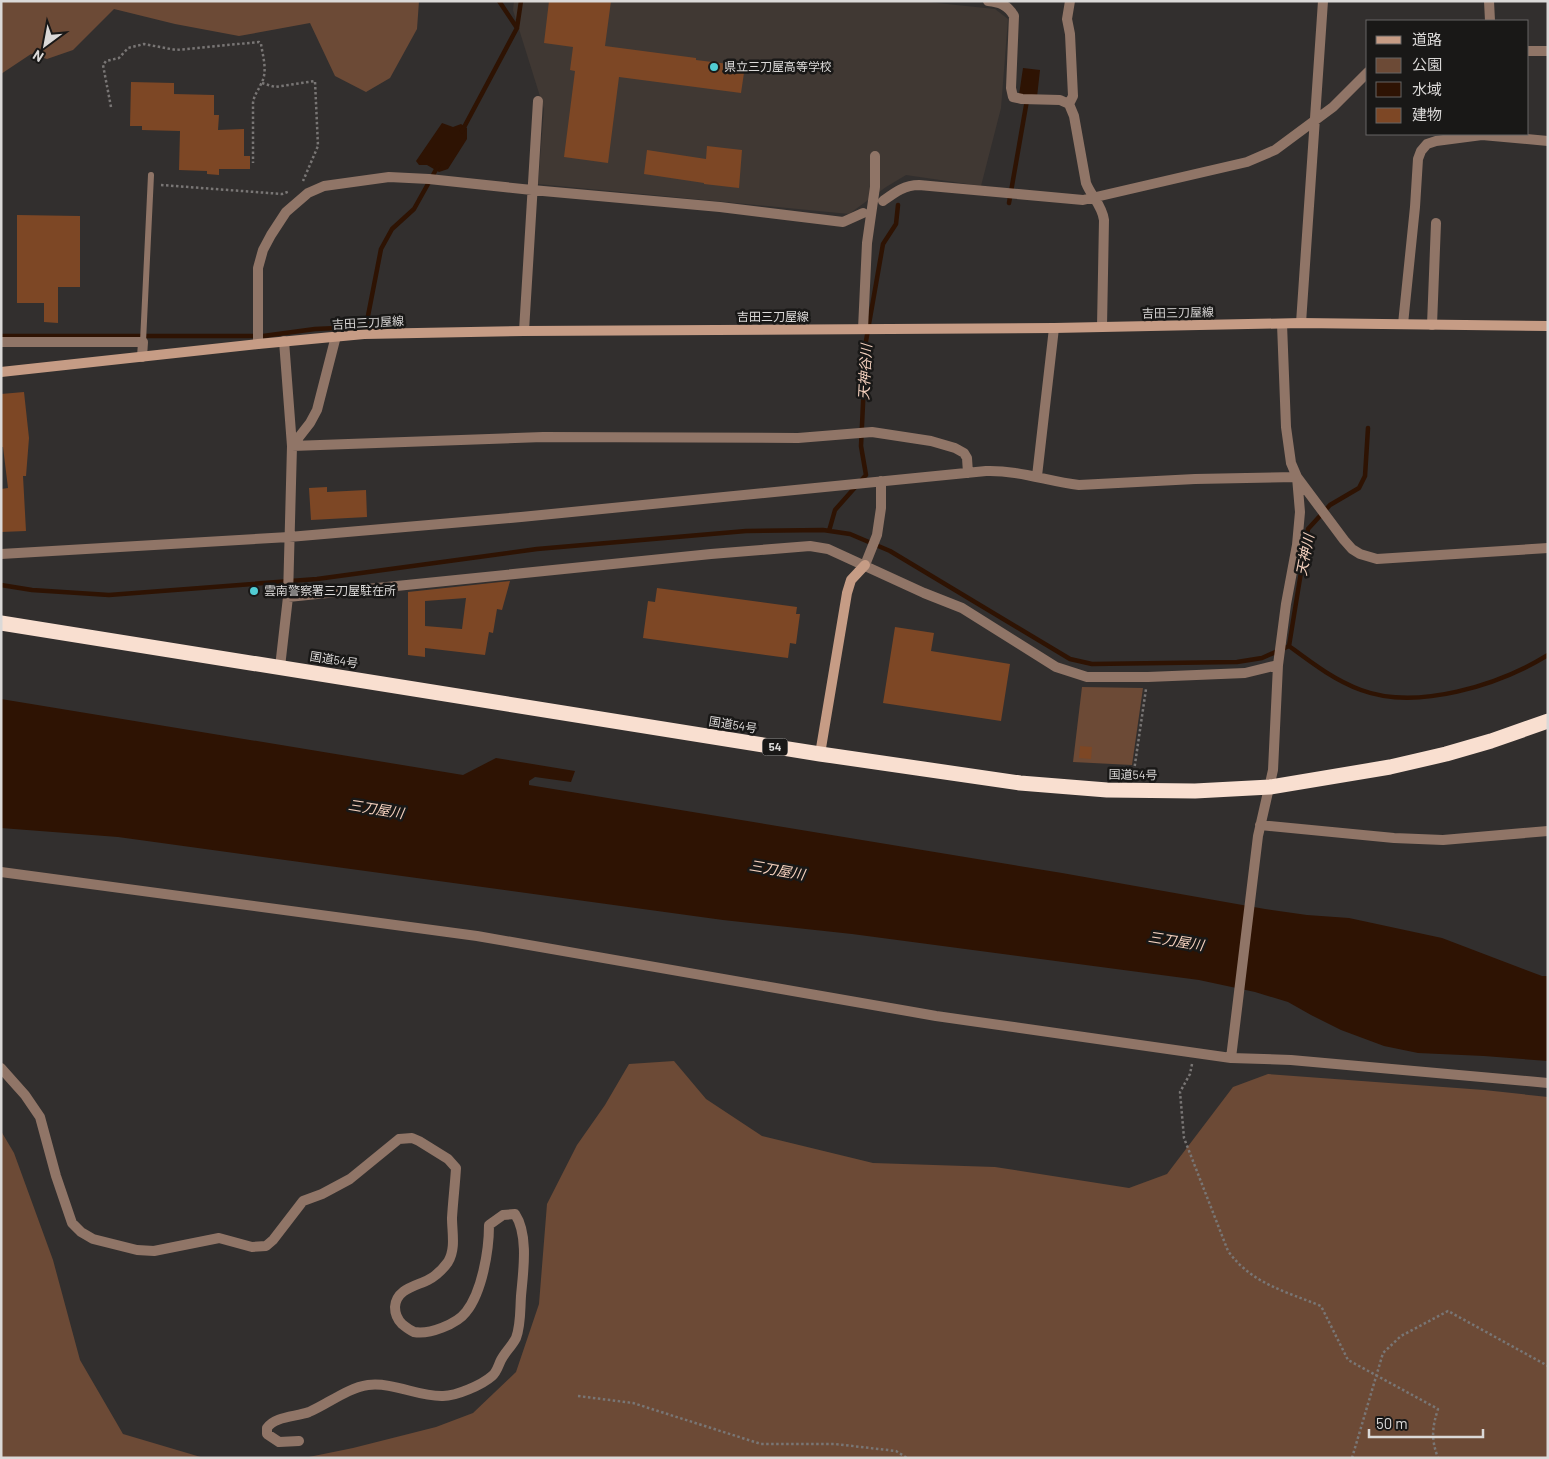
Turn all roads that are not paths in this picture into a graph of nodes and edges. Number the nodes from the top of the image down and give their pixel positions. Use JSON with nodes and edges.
{"nodes":[{"id":1,"x":988,"y":1,"type":"edge"},
{"id":2,"x":1070,"y":1,"type":"edge"},
{"id":3,"x":1323,"y":1,"type":"edge"},
{"id":4,"x":1489,"y":1,"type":"edge"},
{"id":5,"x":1490,"y":20,"type":"edge"},
{"id":6,"x":1529,"y":51,"type":"edge"},
{"id":7,"x":1548,"y":51,"type":"edge"},
{"id":8,"x":1366,"y":74,"type":"edge"},
{"id":9,"x":538,"y":101,"type":"dead end"},
{"id":10,"x":1069,"y":104,"type":"junction"},
{"id":11,"x":1316,"y":119,"type":"junction"},
{"id":12,"x":1548,"y":141,"type":"edge"},
{"id":13,"x":875,"y":156,"type":"dead end"},
{"id":14,"x":151,"y":175,"type":"dead end"},
{"id":15,"x":532,"y":190,"type":"junction"},
{"id":16,"x":1094,"y":198,"type":"junction"},
{"id":17,"x":883,"y":201,"type":"dead end"},
{"id":18,"x":863,"y":213,"type":"dead end"},
{"id":19,"x":1436,"y":223,"type":"dead end"},
{"id":20,"x":1301,"y":323,"type":"junction"},
{"id":21,"x":1282,"y":324,"type":"junction"},
{"id":22,"x":1403,"y":324,"type":"junction"},
{"id":23,"x":1432,"y":325,"type":"junction"},
{"id":24,"x":1102,"y":326,"type":"junction"},
{"id":25,"x":1548,"y":326,"type":"edge"},
{"id":26,"x":1054,"y":328,"type":"junction"},
{"id":27,"x":863,"y":329,"type":"junction"},
{"id":28,"x":524,"y":331,"type":"junction"},
{"id":29,"x":336,"y":336,"type":"junction"},
{"id":30,"x":284,"y":341,"type":"junction"},
{"id":31,"x":1,"y":342,"type":"edge"},
{"id":32,"x":142,"y":342,"type":"junction"},
{"id":33,"x":258,"y":344,"type":"junction"},
{"id":34,"x":142,"y":357,"type":"junction"},
{"id":35,"x":1,"y":372,"type":"edge"},
{"id":36,"x":292,"y":446,"type":"junction"},
{"id":37,"x":968,"y":473,"type":"junction"},
{"id":38,"x":1037,"y":476,"type":"junction"},
{"id":39,"x":1297,"y":477,"type":"junction"},
{"id":40,"x":880,"y":481,"type":"junction"},
{"id":41,"x":289,"y":537,"type":"junction"},
{"id":42,"x":1548,"y":548,"type":"edge"},
{"id":43,"x":1,"y":554,"type":"edge"},
{"id":44,"x":865,"y":565,"type":"junction"},
{"id":45,"x":288,"y":594,"type":"junction"},
{"id":46,"x":1,"y":623,"type":"edge"},
{"id":47,"x":1278,"y":665,"type":"junction"},
{"id":48,"x":280,"y":667,"type":"junction"},
{"id":49,"x":1548,"y":721,"type":"edge"},
{"id":50,"x":820,"y":754,"type":"junction"},
{"id":51,"x":1270,"y":787,"type":"junction"},
{"id":52,"x":1260,"y":825,"type":"junction"},
{"id":53,"x":1548,"y":832,"type":"edge"},
{"id":54,"x":1,"y":872,"type":"edge"},
{"id":55,"x":1232,"y":1054,"type":"junction"},
{"id":56,"x":1,"y":1068,"type":"edge"},
{"id":57,"x":1548,"y":1083,"type":"edge"},
{"id":58,"x":299,"y":1441,"type":"dead end"}],
"edges":[{"from":1,"to":10,"type":"street"},
{"from":2,"to":10,"type":"street"},
{"from":3,"to":11,"type":"street"},
{"from":4,"to":5,"type":"street"},
{"from":6,"to":7,"type":"street"},
{"from":8,"to":11,"type":"street"},
{"from":9,"to":15,"type":"street"},
{"from":10,"to":16,"type":"street"},
{"from":11,"to":16,"type":"street"},
{"from":11,"to":20,"type":"street"},
{"from":12,"to":22,"type":"street"},
{"from":13,"to":27,"type":"street"},
{"from":14,"to":32,"type":"lane"},
{"from":15,"to":18,"type":"street"},
{"from":15,"to":28,"type":"street"},
{"from":15,"to":33,"type":"street"},
{"from":16,"to":17,"type":"street"},
{"from":16,"to":24,"type":"street"},
{"from":19,"to":23,"type":"street"},
{"from":20,"to":21,"type":"main road","name":"吉田三刀屋線"},
{"from":20,"to":22,"type":"main road","name":"吉田三刀屋線"},
{"from":21,"to":24,"type":"main road","name":"吉田三刀屋線"},
{"from":21,"to":39,"type":"street"},
{"from":22,"to":23,"type":"main road","name":"吉田三刀屋線"},
{"from":23,"to":25,"type":"main road","name":"吉田三刀屋線"},
{"from":24,"to":26,"type":"main road","name":"吉田三刀屋線"},
{"from":26,"to":27,"type":"main road","name":"吉田三刀屋線"},
{"from":26,"to":38,"type":"street"},
{"from":27,"to":28,"type":"main road","name":"吉田三刀屋線"},
{"from":28,"to":29,"type":"main road","name":"吉田三刀屋線"},
{"from":29,"to":30,"type":"main road","name":"吉田三刀屋線"},
{"from":29,"to":36,"type":"street"},
{"from":30,"to":33,"type":"main road","name":"吉田三刀屋線"},
{"from":30,"to":36,"type":"street"},
{"from":31,"to":32,"type":"street"},
{"from":32,"to":34,"type":"street"},
{"from":33,"to":34,"type":"main road","name":"吉田三刀屋線"},
{"from":34,"to":35,"type":"main road","name":"吉田三刀屋線"},
{"from":36,"to":37,"type":"street"},
{"from":36,"to":41,"type":"street"},
{"from":37,"to":38,"type":"street"},
{"from":37,"to":40,"type":"street"},
{"from":38,"to":39,"type":"street"},
{"from":39,"to":42,"type":"street"},
{"from":39,"to":47,"type":"street"},
{"from":40,"to":41,"type":"street"},
{"from":40,"to":44,"type":"street"},
{"from":41,"to":43,"type":"street"},
{"from":41,"to":45,"type":"street"},
{"from":44,"to":45,"type":"street"},
{"from":44,"to":47,"type":"street"},
{"from":44,"to":50,"type":"main road"},
{"from":45,"to":48,"type":"street"},
{"from":46,"to":48,"type":"highway","name":"国道54号","number":"54"},
{"from":47,"to":51,"type":"street"},
{"from":48,"to":50,"type":"highway","name":"国道54号","number":"54"},
{"from":49,"to":51,"type":"highway","name":"国道54号","number":"54"},
{"from":50,"to":51,"type":"highway","name":"国道54号","number":"54"},
{"from":51,"to":52,"type":"street"},
{"from":52,"to":53,"type":"street"},
{"from":52,"to":55,"type":"street"},
{"from":54,"to":55,"type":"street"},
{"from":55,"to":57,"type":"street"},
{"from":56,"to":58,"type":"street"}]}
